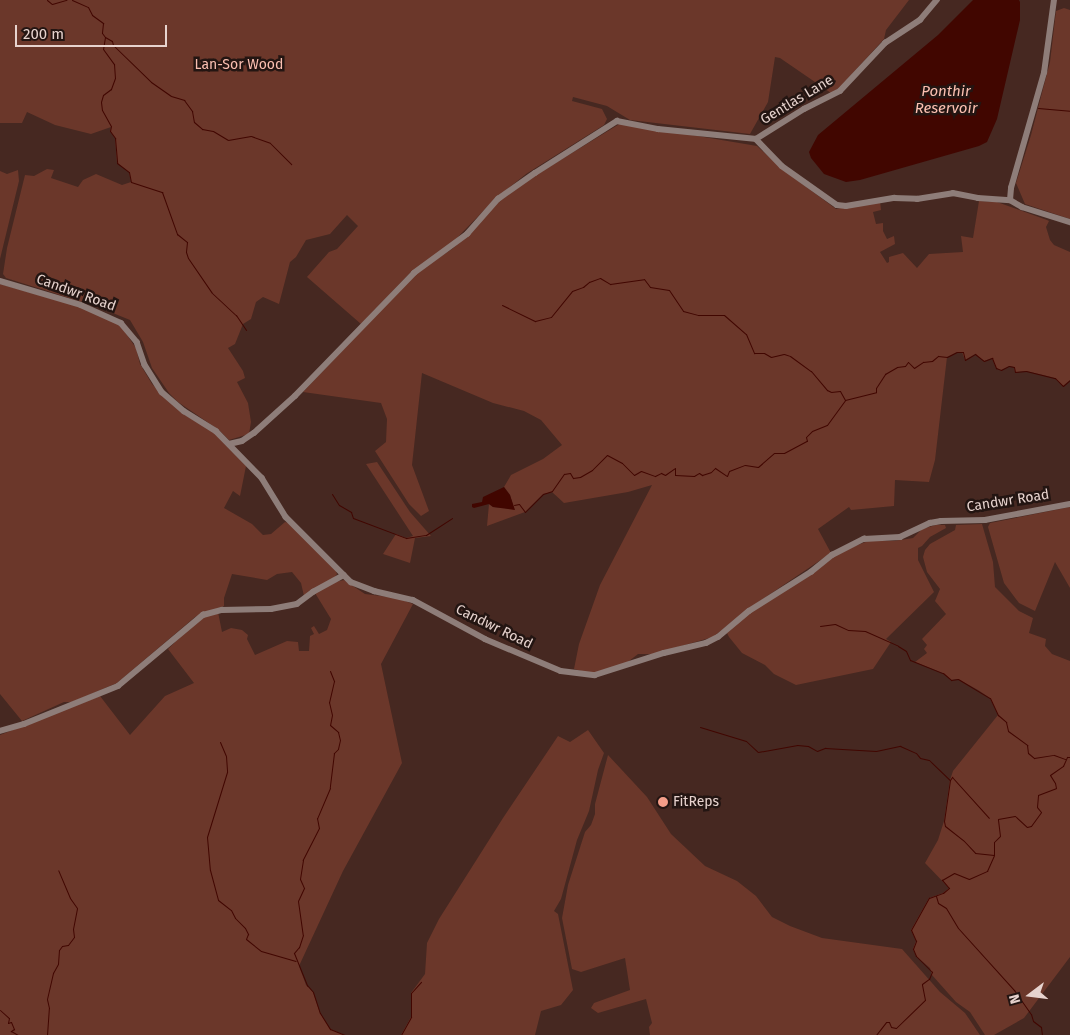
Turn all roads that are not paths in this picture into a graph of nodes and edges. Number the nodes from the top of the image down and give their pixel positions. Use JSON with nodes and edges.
{"nodes":[{"id":1,"x":937,"y":0,"type":"edge"},
{"id":2,"x":1054,"y":0,"type":"edge"},
{"id":3,"x":756,"y":139,"type":"junction"},
{"id":4,"x":1010,"y":200,"type":"junction"},
{"id":5,"x":1070,"y":222,"type":"edge"},
{"id":6,"x":0,"y":281,"type":"edge"},
{"id":7,"x":229,"y":444,"type":"junction"},
{"id":8,"x":1070,"y":504,"type":"edge"},
{"id":9,"x":344,"y":575,"type":"junction"},
{"id":10,"x":0,"y":731,"type":"edge"}],
"edges":[{"from":1,"to":3,"type":"street","name":"Gentlas Lane"},
{"from":2,"to":4,"type":"street"},
{"from":3,"to":4,"type":"street"},
{"from":3,"to":7,"type":"street"},
{"from":4,"to":5,"type":"street"},
{"from":6,"to":7,"type":"street","name":"Candwr Road"},
{"from":7,"to":9,"type":"street","name":"Candwr Road"},
{"from":8,"to":9,"type":"street","name":"Candwr Road"},
{"from":9,"to":10,"type":"street"}]}
